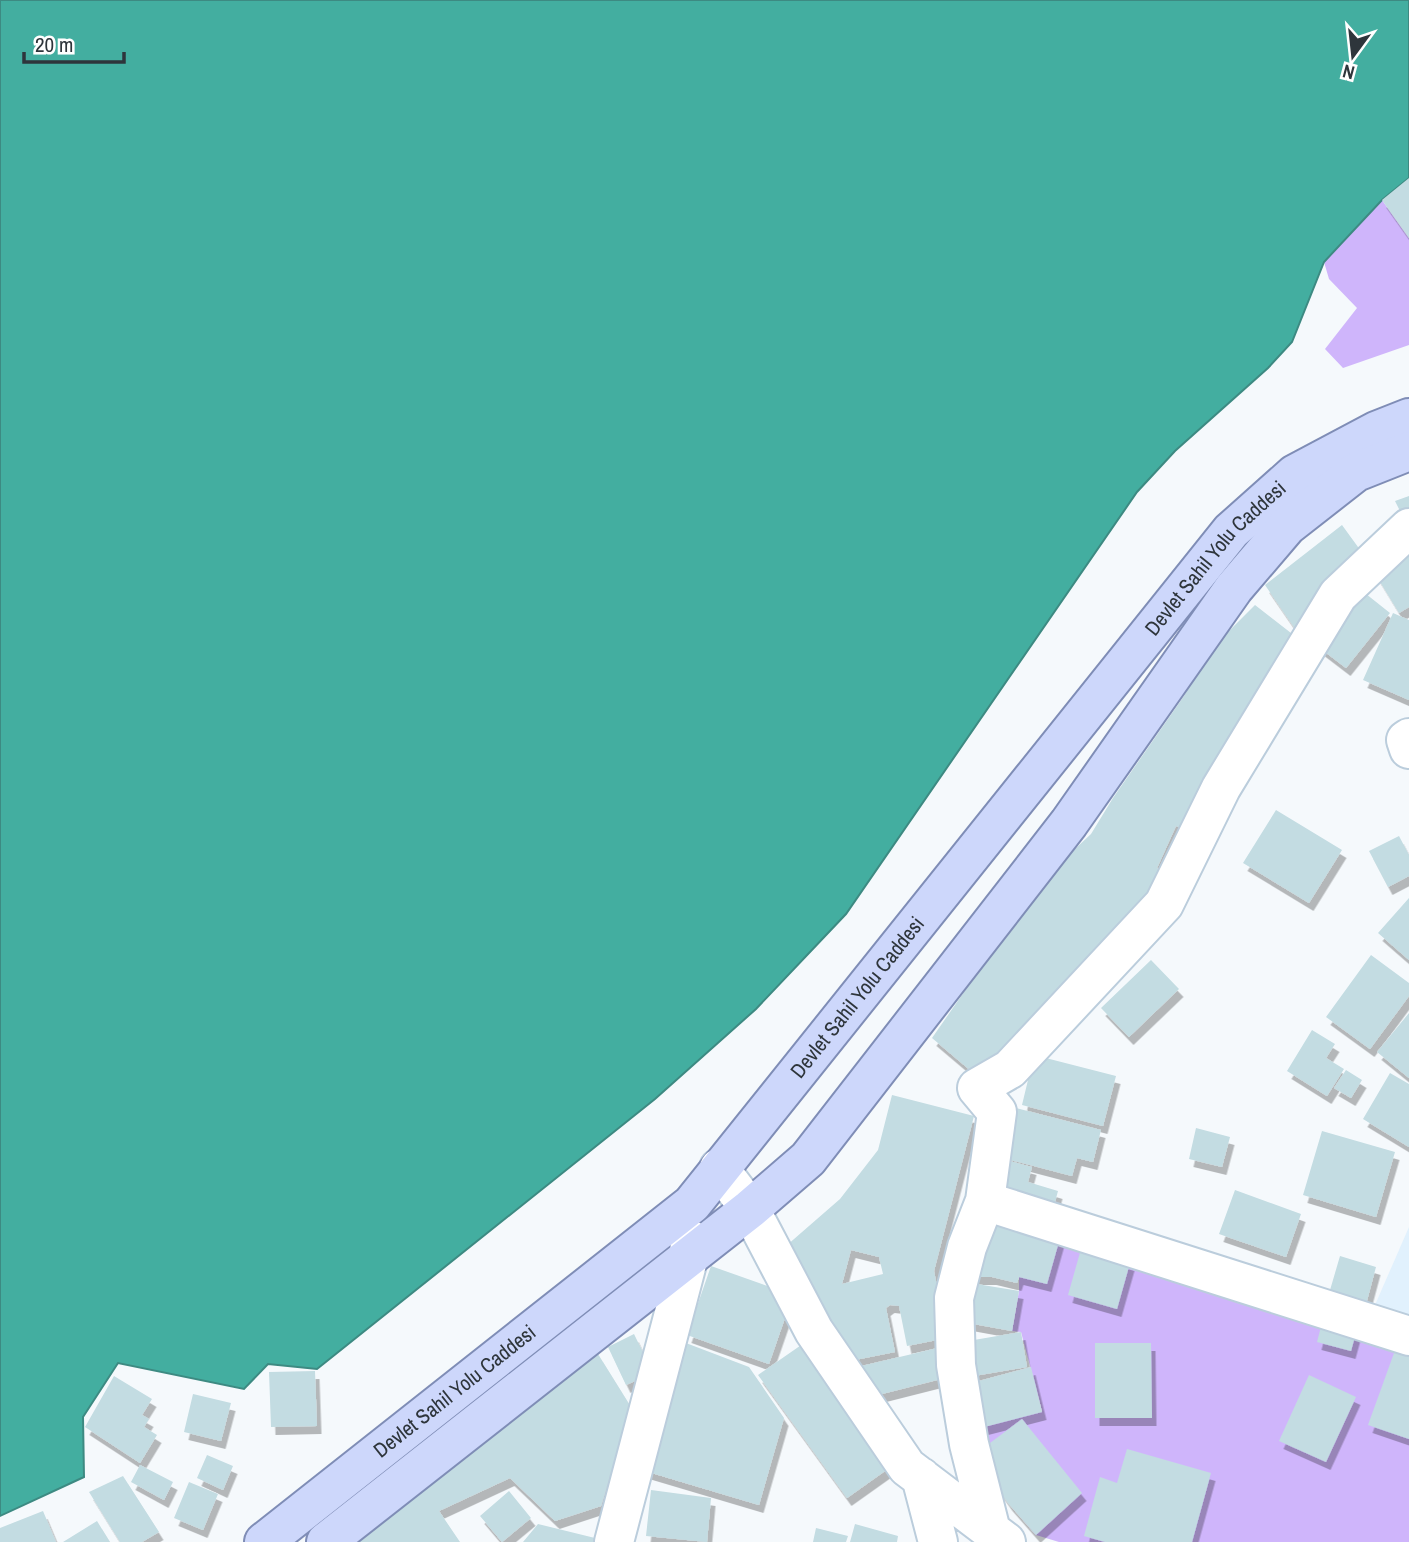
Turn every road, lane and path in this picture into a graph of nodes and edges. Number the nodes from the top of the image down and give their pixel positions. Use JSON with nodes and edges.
{"nodes":[{"id":1,"x":1409,"y":418,"type":"edge"},
{"id":2,"x":1409,"y":451,"type":"edge"},
{"id":3,"x":1409,"y":528,"type":"edge"},
{"id":4,"x":1409,"y":738,"type":"edge"},
{"id":5,"x":1409,"y":749,"type":"edge"},
{"id":6,"x":719,"y":1168,"type":"junction"},
{"id":7,"x":985,"y":1201,"type":"junction"},
{"id":8,"x":692,"y":1204,"type":"junction"},
{"id":9,"x":750,"y":1209,"type":"junction"},
{"id":10,"x":689,"y":1256,"type":"junction"},
{"id":11,"x":1409,"y":1336,"type":"edge"},
{"id":12,"x":921,"y":1477,"type":"junction"},
{"id":13,"x":998,"y":1536,"type":"edge"},
{"id":14,"x":264,"y":1542,"type":"edge"},
{"id":15,"x":326,"y":1542,"type":"edge"},
{"id":16,"x":614,"y":1542,"type":"edge"},
{"id":17,"x":938,"y":1542,"type":"edge"}],
"edges":[{"from":1,"to":6,"type":"main road","name":"Devlet Sahil Yolu Caddesi"},
{"from":2,"to":9,"type":"main road","name":"Devlet Sahil Yolu Caddesi"},
{"from":3,"to":7,"type":"street"},
{"from":4,"to":5,"type":"street"},
{"from":6,"to":8,"type":"main road","name":"Devlet Sahil Yolu Caddesi"},
{"from":6,"to":9,"type":"street"},
{"from":7,"to":11,"type":"street"},
{"from":7,"to":13,"type":"street"},
{"from":8,"to":10,"type":"street"},
{"from":8,"to":14,"type":"main road","name":"Devlet Sahil Yolu Caddesi"},
{"from":9,"to":10,"type":"main road","name":"Devlet Sahil Yolu Caddesi"},
{"from":9,"to":12,"type":"street"},
{"from":10,"to":15,"type":"main road","name":"Devlet Sahil Yolu Caddesi"},
{"from":10,"to":16,"type":"street"},
{"from":12,"to":13,"type":"street"},
{"from":12,"to":17,"type":"street"}]}
